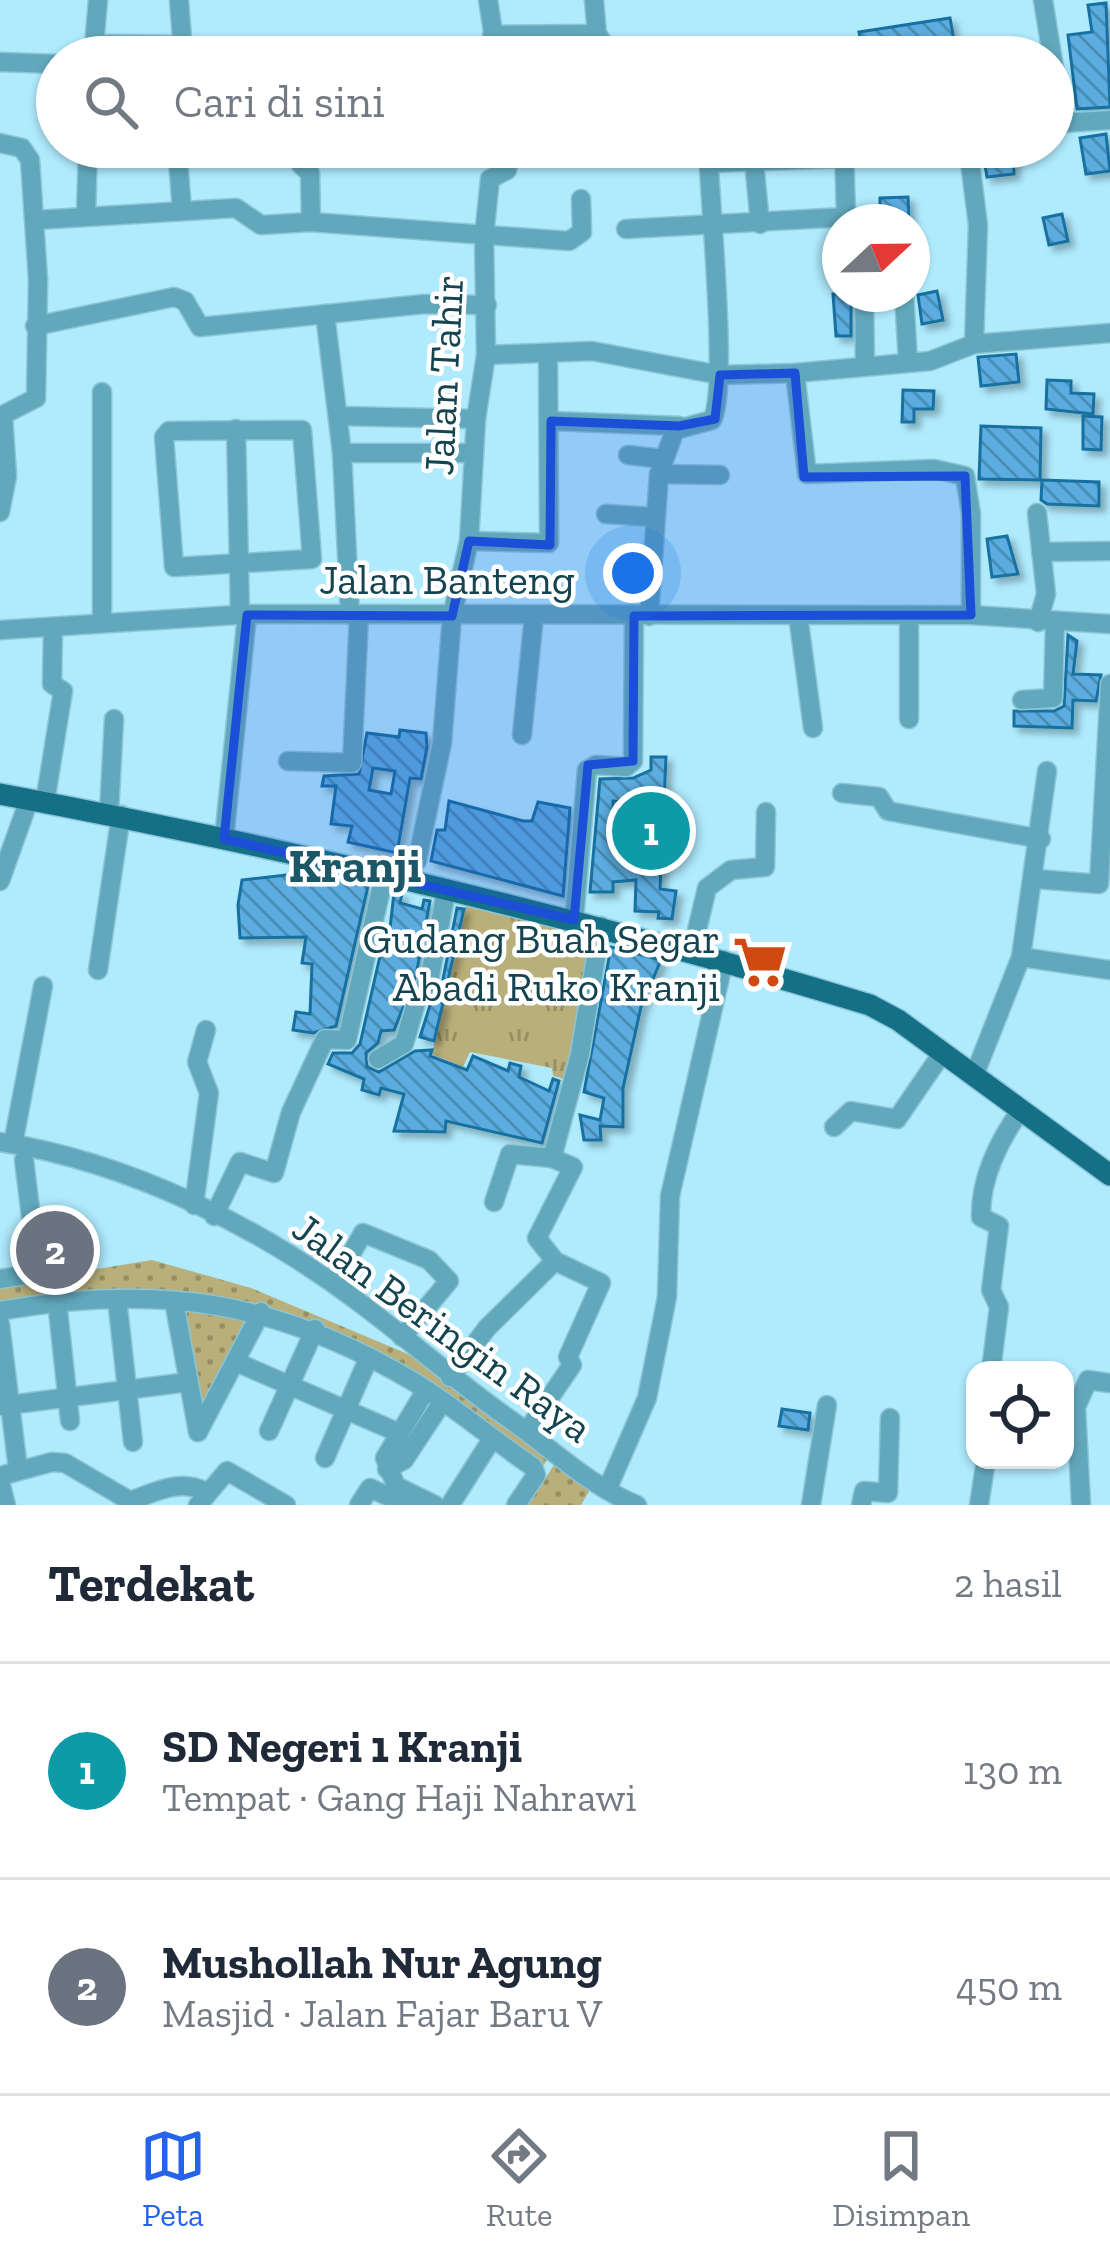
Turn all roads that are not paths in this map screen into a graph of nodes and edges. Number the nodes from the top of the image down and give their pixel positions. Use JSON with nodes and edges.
{"nodes":[{"id":1,"x":98,"y":0,"type":"edge"},
{"id":2,"x":179,"y":0,"type":"edge"},
{"id":3,"x":488,"y":0,"type":"edge"},
{"id":4,"x":594,"y":0,"type":"edge"},
{"id":5,"x":1043,"y":0,"type":"edge"},
{"id":6,"x":597,"y":34,"type":"joint"},
{"id":7,"x":493,"y":35,"type":"joint"},
{"id":8,"x":95,"y":36,"type":"edge"},
{"id":9,"x":182,"y":36,"type":"edge"},
{"id":10,"x":1047,"y":36,"type":"edge"},
{"id":11,"x":0,"y":62,"type":"edge"},
{"id":12,"x":36,"y":63,"type":"edge"},
{"id":13,"x":1110,"y":120,"type":"edge"},
{"id":14,"x":1074,"y":123,"type":"edge"},
{"id":15,"x":0,"y":143,"type":"edge"},
{"id":16,"x":87,"y":168,"type":"edge"},
{"id":17,"x":179,"y":168,"type":"edge"},
{"id":18,"x":304,"y":168,"type":"edge"},
{"id":19,"x":507,"y":168,"type":"edge"},
{"id":20,"x":708,"y":168,"type":"edge"},
{"id":21,"x":755,"y":168,"type":"edge"},
{"id":22,"x":845,"y":168,"type":"edge"},
{"id":23,"x":971,"y":168,"type":"edge"},
{"id":24,"x":581,"y":199,"type":"dead end"},
{"id":25,"x":182,"y":211,"type":"junction"},
{"id":26,"x":86,"y":212,"type":"junction"},
{"id":27,"x":36,"y":220,"type":"junction"},
{"id":28,"x":311,"y":222,"type":"junction"},
{"id":29,"x":760,"y":224,"type":"junction"},
{"id":30,"x":709,"y":227,"type":"junction"},
{"id":31,"x":626,"y":229,"type":"dead end"},
{"id":32,"x":484,"y":236,"type":"junction"},
{"id":33,"x":487,"y":305,"type":"junction"},
{"id":34,"x":864,"y":312,"type":"edge"},
{"id":35,"x":905,"y":312,"type":"edge"},
{"id":36,"x":326,"y":314,"type":"junction"},
{"id":37,"x":34,"y":326,"type":"junction"},
{"id":38,"x":1110,"y":333,"type":"edge"},
{"id":39,"x":974,"y":344,"type":"junction"},
{"id":40,"x":486,"y":355,"type":"junction"},
{"id":41,"x":548,"y":356,"type":"junction"},
{"id":42,"x":908,"y":362,"type":"junction"},
{"id":43,"x":866,"y":366,"type":"junction"},
{"id":44,"x":795,"y":373,"type":"junction"},
{"id":45,"x":720,"y":375,"type":"junction"},
{"id":46,"x":102,"y":392,"type":"dead end"},
{"id":47,"x":338,"y":416,"type":"junction"},
{"id":48,"x":476,"y":419,"type":"junction"},
{"id":49,"x":551,"y":421,"type":"junction"},
{"id":50,"x":679,"y":426,"type":"junction"},
{"id":51,"x":236,"y":429,"type":"junction"},
{"id":52,"x":342,"y":453,"type":"junction"},
{"id":53,"x":474,"y":453,"type":"junction"},
{"id":54,"x":628,"y":454,"type":"dead end"},
{"id":55,"x":662,"y":467,"type":"junction"},
{"id":56,"x":720,"y":475,"type":"dead end"},
{"id":57,"x":0,"y":512,"type":"edge"},
{"id":58,"x":1037,"y":513,"type":"dead end"},
{"id":59,"x":606,"y":514,"type":"dead end"},
{"id":60,"x":653,"y":517,"type":"junction"},
{"id":61,"x":469,"y":541,"type":"junction"},
{"id":62,"x":1110,"y":551,"type":"edge"},
{"id":63,"x":1041,"y":552,"type":"junction"},
{"id":64,"x":243,"y":559,"type":"junction"},
{"id":65,"x":247,"y":614,"type":"junction"},
{"id":66,"x":354,"y":615,"type":"junction"},
{"id":67,"x":534,"y":615,"type":"junction"},
{"id":68,"x":798,"y":615,"type":"junction"},
{"id":69,"x":909,"y":615,"type":"junction"},
{"id":70,"x":970,"y":615,"type":"junction"},
{"id":71,"x":452,"y":616,"type":"junction"},
{"id":72,"x":641,"y":616,"type":"junction"},
{"id":73,"x":102,"y":621,"type":"junction"},
{"id":74,"x":1047,"y":623,"type":"junction"},
{"id":75,"x":1110,"y":624,"type":"edge"},
{"id":76,"x":53,"y":627,"type":"junction"},
{"id":77,"x":0,"y":630,"type":"edge"},
{"id":78,"x":1110,"y":684,"type":"edge"},
{"id":79,"x":1022,"y":700,"type":"dead end"},
{"id":80,"x":114,"y":718,"type":"dead end"},
{"id":81,"x":909,"y":719,"type":"dead end"},
{"id":82,"x":813,"y":728,"type":"dead end"},
{"id":83,"x":522,"y":735,"type":"dead end"},
{"id":84,"x":288,"y":761,"type":"dead end"},
{"id":85,"x":1047,"y":771,"type":"dead end"},
{"id":86,"x":842,"y":793,"type":"dead end"},
{"id":87,"x":0,"y":794,"type":"edge"},
{"id":88,"x":37,"y":801,"type":"junction"},
{"id":89,"x":766,"y":812,"type":"dead end"},
{"id":90,"x":115,"y":814,"type":"junction"},
{"id":91,"x":224,"y":839,"type":"junction"},
{"id":92,"x":1041,"y":839,"type":"junction"},
{"id":93,"x":1105,"y":848,"type":"edge"},
{"id":94,"x":416,"y":861,"type":"dead end"},
{"id":95,"x":384,"y":876,"type":"junction"},
{"id":96,"x":1036,"y":879,"type":"junction"},
{"id":97,"x":0,"y":880,"type":"edge"},
{"id":98,"x":446,"y":892,"type":"junction"},
{"id":99,"x":574,"y":920,"type":"junction"},
{"id":100,"x":601,"y":926,"type":"junction"},
{"id":101,"x":692,"y":951,"type":"junction"},
{"id":102,"x":1022,"y":957,"type":"junction"},
{"id":103,"x":724,"y":959,"type":"junction"},
{"id":104,"x":98,"y":970,"type":"dead end"},
{"id":105,"x":1110,"y":970,"type":"edge"},
{"id":106,"x":43,"y":986,"type":"dead end"},
{"id":107,"x":206,"y":1030,"type":"dead end"},
{"id":108,"x":944,"y":1052,"type":"junction"},
{"id":109,"x":378,"y":1059,"type":"dead end"},
{"id":110,"x":974,"y":1076,"type":"junction"},
{"id":111,"x":1021,"y":1110,"type":"junction"},
{"id":112,"x":834,"y":1127,"type":"dead end"},
{"id":113,"x":12,"y":1148,"type":"edge"},
{"id":114,"x":552,"y":1158,"type":"junction"},
{"id":115,"x":1110,"y":1174,"type":"edge"},
{"id":116,"x":494,"y":1202,"type":"dead end"},
{"id":117,"x":194,"y":1204,"type":"junction"},
{"id":118,"x":214,"y":1216,"type":"junction"},
{"id":119,"x":555,"y":1261,"type":"junction"},
{"id":120,"x":0,"y":1280,"type":"edge"},
{"id":121,"x":334,"y":1284,"type":"junction"},
{"id":122,"x":117,"y":1299,"type":"junction"},
{"id":123,"x":57,"y":1300,"type":"junction"},
{"id":124,"x":174,"y":1301,"type":"junction"},
{"id":125,"x":0,"y":1311,"type":"edge"},
{"id":126,"x":261,"y":1312,"type":"junction"},
{"id":127,"x":0,"y":1324,"type":"edge"},
{"id":128,"x":315,"y":1329,"type":"junction"},
{"id":129,"x":402,"y":1337,"type":"junction"},
{"id":130,"x":369,"y":1357,"type":"junction"},
{"id":131,"x":992,"y":1361,"type":"edge"},
{"id":132,"x":236,"y":1362,"type":"junction"},
{"id":133,"x":450,"y":1377,"type":"junction"},
{"id":134,"x":188,"y":1382,"type":"junction"},
{"id":135,"x":1110,"y":1383,"type":"edge"},
{"id":136,"x":287,"y":1385,"type":"junction"},
{"id":137,"x":126,"y":1389,"type":"junction"},
{"id":138,"x":67,"y":1396,"type":"junction"},
{"id":139,"x":435,"y":1396,"type":"junction"},
{"id":140,"x":4,"y":1406,"type":"edge"},
{"id":141,"x":826,"y":1406,"type":"dead end"},
{"id":142,"x":345,"y":1410,"type":"junction"},
{"id":143,"x":890,"y":1418,"type":"dead end"},
{"id":144,"x":70,"y":1421,"type":"dead end"},
{"id":145,"x":269,"y":1431,"type":"dead end"},
{"id":146,"x":527,"y":1431,"type":"junction"},
{"id":147,"x":397,"y":1432,"type":"junction"},
{"id":148,"x":493,"y":1439,"type":"junction"},
{"id":149,"x":134,"y":1442,"type":"dead end"},
{"id":150,"x":556,"y":1454,"type":"junction"},
{"id":151,"x":325,"y":1458,"type":"dead end"},
{"id":152,"x":16,"y":1461,"type":"dead end"},
{"id":153,"x":387,"y":1469,"type":"junction"},
{"id":154,"x":985,"y":1469,"type":"edge"},
{"id":155,"x":0,"y":1479,"type":"edge"},
{"id":156,"x":607,"y":1490,"type":"junction"},
{"id":157,"x":202,"y":1499,"type":"edge"},
{"id":158,"x":133,"y":1503,"type":"edge"},
{"id":159,"x":6,"y":1505,"type":"edge"},
{"id":160,"x":286,"y":1505,"type":"edge"},
{"id":161,"x":359,"y":1505,"type":"edge"},
{"id":162,"x":407,"y":1505,"type":"edge"},
{"id":163,"x":435,"y":1505,"type":"edge"},
{"id":164,"x":450,"y":1505,"type":"edge"},
{"id":165,"x":519,"y":1505,"type":"edge"},
{"id":166,"x":637,"y":1505,"type":"edge"},
{"id":167,"x":811,"y":1505,"type":"edge"},
{"id":168,"x":861,"y":1505,"type":"edge"},
{"id":169,"x":979,"y":1505,"type":"edge"},
{"id":170,"x":1081,"y":1505,"type":"edge"}],
"edges":[{"from":1,"to":8,"type":"street"},
{"from":2,"to":9,"type":"street"},
{"from":3,"to":7,"type":"street"},
{"from":4,"to":6,"type":"street"},
{"from":5,"to":10,"type":"street"},
{"from":6,"to":7,"type":"street"},
{"from":11,"to":12,"type":"street"},
{"from":13,"to":14,"type":"street"},
{"from":15,"to":27,"type":"street"},
{"from":16,"to":26,"type":"street"},
{"from":17,"to":25,"type":"street"},
{"from":18,"to":28,"type":"street"},
{"from":19,"to":32,"type":"street","name":"Jalan Tahir"},
{"from":20,"to":30,"type":"street"},
{"from":21,"to":29,"type":"street"},
{"from":22,"to":29,"type":"street"},
{"from":23,"to":39,"type":"street"},
{"from":24,"to":32,"type":"street"},
{"from":25,"to":26,"type":"street"},
{"from":25,"to":28,"type":"street"},
{"from":26,"to":27,"type":"street"},
{"from":27,"to":37,"type":"street"},
{"from":28,"to":32,"type":"street"},
{"from":29,"to":30,"type":"street"},
{"from":30,"to":31,"type":"street"},
{"from":30,"to":45,"type":"street"},
{"from":32,"to":33,"type":"street","name":"Jalan Tahir"},
{"from":33,"to":36,"type":"street"},
{"from":33,"to":40,"type":"street","name":"Jalan Tahir"},
{"from":34,"to":43,"type":"street"},
{"from":35,"to":42,"type":"street"},
{"from":36,"to":37,"type":"street"},
{"from":36,"to":47,"type":"street"},
{"from":37,"to":57,"type":"street"},
{"from":38,"to":39,"type":"street"},
{"from":39,"to":42,"type":"street"},
{"from":40,"to":41,"type":"street"},
{"from":40,"to":48,"type":"street","name":"Jalan Tahir"},
{"from":41,"to":45,"type":"street"},
{"from":41,"to":49,"type":"street"},
{"from":42,"to":43,"type":"street"},
{"from":43,"to":44,"type":"street"},
{"from":44,"to":45,"type":"street"},
{"from":44,"to":70,"type":"street"},
{"from":45,"to":50,"type":"street"},
{"from":46,"to":73,"type":"street"},
{"from":47,"to":48,"type":"street"},
{"from":47,"to":52,"type":"street"},
{"from":48,"to":53,"type":"street","name":"Jalan Tahir"},
{"from":49,"to":50,"type":"street"},
{"from":49,"to":61,"type":"street"},
{"from":50,"to":55,"type":"street"},
{"from":51,"to":64,"type":"street"},
{"from":51,"to":64,"type":"street"},
{"from":51,"to":64,"type":"street"},
{"from":52,"to":53,"type":"street"},
{"from":52,"to":66,"type":"street"},
{"from":53,"to":61,"type":"street","name":"Jalan Tahir"},
{"from":54,"to":55,"type":"street"},
{"from":55,"to":56,"type":"street"},
{"from":55,"to":60,"type":"street"},
{"from":58,"to":63,"type":"street"},
{"from":59,"to":60,"type":"street"},
{"from":60,"to":72,"type":"street"},
{"from":61,"to":71,"type":"street","name":"Jalan Tahir"},
{"from":62,"to":63,"type":"street"},
{"from":63,"to":74,"type":"street"},
{"from":64,"to":65,"type":"street"},
{"from":65,"to":66,"type":"street","name":"Jalan Banteng"},
{"from":65,"to":73,"type":"street","name":"Jalan Banteng"},
{"from":65,"to":91,"type":"street"},
{"from":66,"to":71,"type":"street","name":"Jalan Banteng"},
{"from":66,"to":84,"type":"street"},
{"from":67,"to":71,"type":"street","name":"Jalan Banteng"},
{"from":67,"to":72,"type":"street","name":"Jalan Banteng"},
{"from":67,"to":83,"type":"street"},
{"from":68,"to":69,"type":"street","name":"Jalan Banteng"},
{"from":68,"to":72,"type":"street","name":"Jalan Banteng"},
{"from":68,"to":82,"type":"street"},
{"from":69,"to":70,"type":"street","name":"Jalan Banteng"},
{"from":69,"to":81,"type":"street"},
{"from":70,"to":74,"type":"street","name":"Jalan Banteng"},
{"from":71,"to":94,"type":"street","name":"Jalan Tahir"},
{"from":72,"to":99,"type":"street"},
{"from":73,"to":76,"type":"street","name":"Jalan Banteng"},
{"from":74,"to":75,"type":"street","name":"Jalan Banteng"},
{"from":74,"to":79,"type":"street"},
{"from":76,"to":77,"type":"street","name":"Jalan Banteng"},
{"from":76,"to":88,"type":"street"},
{"from":78,"to":93,"type":"street"},
{"from":80,"to":90,"type":"street"},
{"from":85,"to":92,"type":"street"},
{"from":86,"to":92,"type":"street"},
{"from":87,"to":88,"type":"main road"},
{"from":88,"to":90,"type":"main road"},
{"from":88,"to":97,"type":"street"},
{"from":89,"to":101,"type":"street"},
{"from":90,"to":91,"type":"main road"},
{"from":90,"to":104,"type":"street"},
{"from":91,"to":95,"type":"main road"},
{"from":92,"to":96,"type":"street"},
{"from":93,"to":96,"type":"street"},
{"from":95,"to":98,"type":"main road"},
{"from":95,"to":118,"type":"street"},
{"from":96,"to":102,"type":"street"},
{"from":98,"to":99,"type":"main road"},
{"from":98,"to":109,"type":"street"},
{"from":99,"to":100,"type":"main road"},
{"from":100,"to":101,"type":"main road"},
{"from":100,"to":114,"type":"street"},
{"from":101,"to":103,"type":"main road"},
{"from":102,"to":105,"type":"street"},
{"from":102,"to":110,"type":"street"},
{"from":103,"to":108,"type":"main road"},
{"from":103,"to":156,"type":"street"},
{"from":106,"to":113,"type":"street"},
{"from":107,"to":117,"type":"street"},
{"from":108,"to":110,"type":"main road"},
{"from":108,"to":112,"type":"street"},
{"from":110,"to":111,"type":"main road"},
{"from":111,"to":115,"type":"main road"},
{"from":111,"to":131,"type":"street"},
{"from":113,"to":117,"type":"street","name":"Jalan Beringin Raya"},
{"from":113,"to":120,"type":"street"},
{"from":114,"to":116,"type":"street"},
{"from":114,"to":119,"type":"street"},
{"from":117,"to":118,"type":"street","name":"Jalan Beringin Raya"},
{"from":118,"to":121,"type":"street","name":"Jalan Beringin Raya"},
{"from":119,"to":133,"type":"street"},
{"from":119,"to":146,"type":"street"},
{"from":121,"to":129,"type":"street","name":"Jalan Beringin Raya"},
{"from":121,"to":129,"type":"street"},
{"from":122,"to":123,"type":"street"},
{"from":122,"to":124,"type":"street"},
{"from":122,"to":137,"type":"street"},
{"from":123,"to":125,"type":"street"},
{"from":123,"to":138,"type":"street"},
{"from":124,"to":126,"type":"street"},
{"from":124,"to":134,"type":"street"},
{"from":126,"to":128,"type":"street"},
{"from":126,"to":132,"type":"street"},
{"from":127,"to":140,"type":"street"},
{"from":128,"to":130,"type":"street"},
{"from":128,"to":136,"type":"street"},
{"from":129,"to":133,"type":"street","name":"Jalan Beringin Raya"},
{"from":130,"to":139,"type":"street"},
{"from":130,"to":142,"type":"street"},
{"from":132,"to":134,"type":"street"},
{"from":132,"to":136,"type":"street"},
{"from":133,"to":146,"type":"street","name":"Jalan Beringin Raya"},
{"from":134,"to":137,"type":"street"},
{"from":135,"to":170,"type":"street"},
{"from":136,"to":142,"type":"street"},
{"from":136,"to":145,"type":"street"},
{"from":137,"to":138,"type":"street"},
{"from":137,"to":149,"type":"street"},
{"from":138,"to":140,"type":"street"},
{"from":138,"to":144,"type":"street"},
{"from":139,"to":147,"type":"street"},
{"from":139,"to":148,"type":"street"},
{"from":139,"to":153,"type":"street"},
{"from":140,"to":152,"type":"street"},
{"from":141,"to":167,"type":"street"},
{"from":142,"to":147,"type":"street"},
{"from":142,"to":151,"type":"street"},
{"from":143,"to":168,"type":"street"},
{"from":146,"to":150,"type":"street","name":"Jalan Beringin Raya"},
{"from":147,"to":153,"type":"street"},
{"from":148,"to":164,"type":"street"},
{"from":148,"to":165,"type":"street"},
{"from":150,"to":156,"type":"street","name":"Jalan Beringin Raya"},
{"from":150,"to":165,"type":"street"},
{"from":153,"to":163,"type":"street"},
{"from":154,"to":169,"type":"street"},
{"from":155,"to":158,"type":"street"},
{"from":155,"to":159,"type":"street"},
{"from":156,"to":166,"type":"street","name":"Jalan Beringin Raya"},
{"from":157,"to":158,"type":"street"},
{"from":157,"to":160,"type":"street"},
{"from":161,"to":162,"type":"street"}]}
